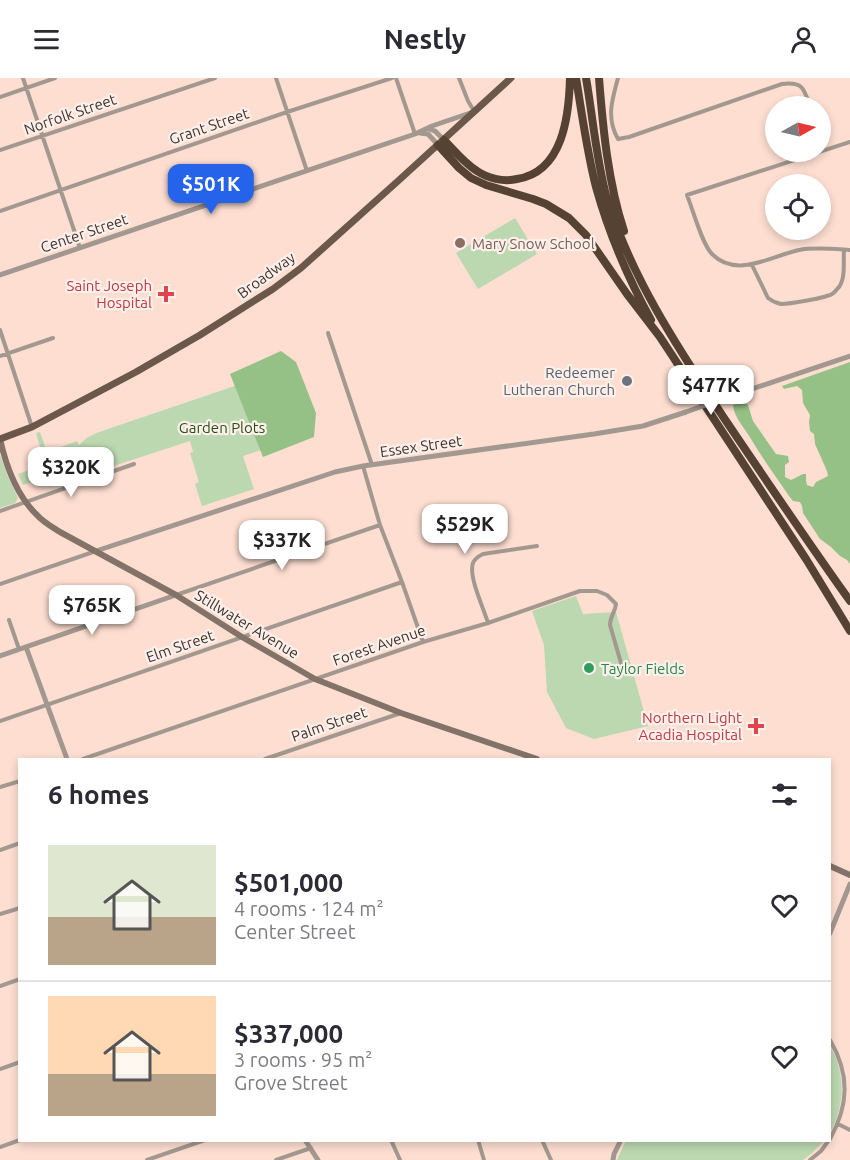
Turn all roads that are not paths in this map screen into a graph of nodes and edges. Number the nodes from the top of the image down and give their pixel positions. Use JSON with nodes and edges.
{"nodes":[{"id":1,"x":23,"y":78,"type":"edge"},
{"id":2,"x":55,"y":78,"type":"edge"},
{"id":3,"x":215,"y":78,"type":"edge"},
{"id":4,"x":276,"y":78,"type":"edge"},
{"id":5,"x":394,"y":78,"type":"edge"},
{"id":6,"x":459,"y":78,"type":"edge"},
{"id":7,"x":511,"y":78,"type":"edge"},
{"id":8,"x":570,"y":78,"type":"edge"},
{"id":9,"x":576,"y":78,"type":"edge"},
{"id":10,"x":586,"y":78,"type":"edge"},
{"id":11,"x":599,"y":78,"type":"edge"},
{"id":12,"x":618,"y":78,"type":"edge"},
{"id":13,"x":27,"y":88,"type":"junction"},
{"id":14,"x":806,"y":96,"type":"edge"},
{"id":15,"x":0,"y":97,"type":"edge"},
{"id":16,"x":474,"y":111,"type":"junction"},
{"id":17,"x":287,"y":112,"type":"junction"},
{"id":18,"x":424,"y":130,"type":"junction"},
{"id":19,"x":415,"y":134,"type":"junction"},
{"id":20,"x":43,"y":136,"type":"junction"},
{"id":21,"x":441,"y":142,"type":"junction"},
{"id":22,"x":850,"y":142,"type":"edge"},
{"id":23,"x":831,"y":148,"type":"edge"},
{"id":24,"x":0,"y":150,"type":"edge"},
{"id":25,"x":787,"y":162,"type":"edge"},
{"id":26,"x":307,"y":171,"type":"junction"},
{"id":27,"x":62,"y":190,"type":"junction"},
{"id":28,"x":0,"y":211,"type":"edge"},
{"id":29,"x":624,"y":244,"type":"junction"},
{"id":30,"x":80,"y":248,"type":"junction"},
{"id":31,"x":844,"y":249,"type":"junction"},
{"id":32,"x":850,"y":250,"type":"edge"},
{"id":33,"x":752,"y":265,"type":"junction"},
{"id":34,"x":0,"y":275,"type":"edge"},
{"id":35,"x":0,"y":330,"type":"edge"},
{"id":36,"x":328,"y":333,"type":"dead end"},
{"id":37,"x":660,"y":337,"type":"junction"},
{"id":38,"x":53,"y":338,"type":"dead end"},
{"id":39,"x":8,"y":353,"type":"junction"},
{"id":40,"x":0,"y":356,"type":"edge"},
{"id":41,"x":850,"y":356,"type":"edge"},
{"id":42,"x":32,"y":427,"type":"junction"},
{"id":43,"x":0,"y":439,"type":"edge"},
{"id":44,"x":134,"y":464,"type":"dead end"},
{"id":45,"x":372,"y":465,"type":"junction"},
{"id":46,"x":363,"y":466,"type":"junction"},
{"id":47,"x":26,"y":502,"type":"junction"},
{"id":48,"x":0,"y":511,"type":"edge"},
{"id":49,"x":380,"y":525,"type":"junction"},
{"id":50,"x":537,"y":546,"type":"dead end"},
{"id":51,"x":96,"y":551,"type":"junction"},
{"id":52,"x":402,"y":582,"type":"junction"},
{"id":53,"x":0,"y":584,"type":"edge"},
{"id":54,"x":176,"y":595,"type":"junction"},
{"id":55,"x":850,"y":601,"type":"edge"},
{"id":56,"x":9,"y":620,"type":"dead end"},
{"id":57,"x":488,"y":623,"type":"junction"},
{"id":58,"x":850,"y":631,"type":"edge"},
{"id":59,"x":242,"y":637,"type":"junction"},
{"id":60,"x":423,"y":642,"type":"junction"},
{"id":61,"x":26,"y":646,"type":"junction"},
{"id":62,"x":19,"y":649,"type":"junction"},
{"id":63,"x":0,"y":656,"type":"edge"},
{"id":64,"x":623,"y":670,"type":"dead end"},
{"id":65,"x":315,"y":679,"type":"junction"},
{"id":66,"x":48,"y":705,"type":"junction"},
{"id":67,"x":400,"y":712,"type":"junction"},
{"id":68,"x":0,"y":721,"type":"edge"},
{"id":69,"x":67,"y":758,"type":"edge"},
{"id":70,"x":86,"y":758,"type":"edge"},
{"id":71,"x":268,"y":758,"type":"edge"},
{"id":72,"x":534,"y":758,"type":"edge"},
{"id":73,"x":18,"y":782,"type":"edge"},
{"id":74,"x":0,"y":788,"type":"edge"},
{"id":75,"x":18,"y":844,"type":"edge"},
{"id":76,"x":0,"y":850,"type":"edge"},
{"id":77,"x":831,"y":866,"type":"edge"},
{"id":78,"x":850,"y":875,"type":"edge"},
{"id":79,"x":850,"y":884,"type":"edge"},
{"id":80,"x":18,"y":909,"type":"edge"},
{"id":81,"x":0,"y":914,"type":"edge"},
{"id":82,"x":831,"y":931,"type":"edge"},
{"id":83,"x":18,"y":980,"type":"edge"},
{"id":84,"x":0,"y":986,"type":"edge"},
{"id":85,"x":831,"y":1042,"type":"edge"},
{"id":86,"x":18,"y":1063,"type":"edge"},
{"id":87,"x":0,"y":1069,"type":"edge"},
{"id":88,"x":838,"y":1124,"type":"junction"},
{"id":89,"x":850,"y":1130,"type":"edge"},
{"id":90,"x":831,"y":1136,"type":"edge"},
{"id":91,"x":18,"y":1141,"type":"edge"},
{"id":92,"x":199,"y":1142,"type":"edge"},
{"id":93,"x":306,"y":1142,"type":"edge"},
{"id":94,"x":392,"y":1142,"type":"edge"},
{"id":95,"x":479,"y":1142,"type":"edge"},
{"id":96,"x":543,"y":1142,"type":"edge"},
{"id":97,"x":620,"y":1142,"type":"edge"},
{"id":98,"x":827,"y":1142,"type":"edge"},
{"id":99,"x":0,"y":1147,"type":"edge"},
{"id":100,"x":310,"y":1148,"type":"junction"},
{"id":101,"x":147,"y":1160,"type":"edge"},
{"id":102,"x":276,"y":1160,"type":"edge"},
{"id":103,"x":318,"y":1160,"type":"edge"},
{"id":104,"x":400,"y":1160,"type":"edge"},
{"id":105,"x":484,"y":1160,"type":"edge"},
{"id":106,"x":551,"y":1160,"type":"edge"},
{"id":107,"x":613,"y":1160,"type":"edge"},
{"id":108,"x":810,"y":1160,"type":"edge"}],
"edges":[{"from":1,"to":13,"type":"street"},
{"from":2,"to":13,"type":"street"},
{"from":3,"to":20,"type":"street","name":"Norfolk Street"},
{"from":4,"to":17,"type":"street"},
{"from":5,"to":17,"type":"street","name":"Grant Street"},
{"from":5,"to":19,"type":"street"},
{"from":6,"to":16,"type":"street"},
{"from":7,"to":16,"type":"main road","name":"Broadway"},
{"from":8,"to":21,"type":"highway"},
{"from":9,"to":37,"type":"highway"},
{"from":10,"to":29,"type":"highway"},
{"from":11,"to":29,"type":"highway"},
{"from":12,"to":14,"type":"street"},
{"from":13,"to":15,"type":"street"},
{"from":13,"to":20,"type":"street"},
{"from":16,"to":18,"type":"street","name":"Center Street"},
{"from":16,"to":21,"type":"main road","name":"Broadway"},
{"from":17,"to":26,"type":"street"},
{"from":17,"to":27,"type":"street","name":"Grant Street"},
{"from":18,"to":19,"type":"street","name":"Center Street"},
{"from":18,"to":21,"type":"street"},
{"from":19,"to":21,"type":"street"},
{"from":19,"to":26,"type":"street","name":"Center Street"},
{"from":20,"to":24,"type":"street","name":"Norfolk Street"},
{"from":20,"to":27,"type":"street"},
{"from":21,"to":37,"type":"highway"},
{"from":21,"to":42,"type":"main road","name":"Broadway"},
{"from":22,"to":23,"type":"street"},
{"from":25,"to":33,"type":"street"},
{"from":26,"to":30,"type":"street","name":"Center Street"},
{"from":27,"to":28,"type":"street","name":"Grant Street"},
{"from":27,"to":30,"type":"street"},
{"from":29,"to":55,"type":"highway"},
{"from":30,"to":34,"type":"street","name":"Center Street"},
{"from":31,"to":32,"type":"street"},
{"from":31,"to":33,"type":"street"},
{"from":31,"to":33,"type":"street"},
{"from":35,"to":39,"type":"street"},
{"from":36,"to":45,"type":"street"},
{"from":37,"to":58,"type":"highway"},
{"from":38,"to":39,"type":"street"},
{"from":39,"to":40,"type":"street"},
{"from":39,"to":42,"type":"street"},
{"from":41,"to":45,"type":"street","name":"Essex Street","bridge":true},
{"from":42,"to":43,"type":"main road","name":"Broadway"},
{"from":43,"to":47,"type":"main road","name":"Stillwater Avenue"},
{"from":44,"to":47,"type":"street"},
{"from":45,"to":46,"type":"street","name":"Essex Street"},
{"from":46,"to":49,"type":"street"},
{"from":46,"to":51,"type":"street","name":"Essex Street"},
{"from":47,"to":48,"type":"street"},
{"from":47,"to":51,"type":"main road","name":"Stillwater Avenue"},
{"from":49,"to":52,"type":"street"},
{"from":49,"to":54,"type":"street"},
{"from":50,"to":57,"type":"street"},
{"from":51,"to":53,"type":"street","name":"Essex Street"},
{"from":51,"to":54,"type":"main road","name":"Stillwater Avenue"},
{"from":52,"to":59,"type":"street","name":"Elm Street"},
{"from":52,"to":60,"type":"street"},
{"from":54,"to":59,"type":"main road","name":"Stillwater Avenue"},
{"from":54,"to":61,"type":"street"},
{"from":56,"to":62,"type":"street"},
{"from":57,"to":60,"type":"street","name":"Forest Avenue"},
{"from":57,"to":64,"type":"street","name":"Forest Avenue"},
{"from":59,"to":65,"type":"main road","name":"Stillwater Avenue"},
{"from":59,"to":66,"type":"street","name":"Elm Street"},
{"from":60,"to":65,"type":"street","name":"Forest Avenue"},
{"from":61,"to":62,"type":"street"},
{"from":61,"to":66,"type":"street"},
{"from":62,"to":63,"type":"street"},
{"from":65,"to":67,"type":"main road","name":"Stillwater Avenue"},
{"from":65,"to":70,"type":"street","name":"Forest Avenue"},
{"from":66,"to":68,"type":"street","name":"Elm Street"},
{"from":66,"to":69,"type":"street"},
{"from":67,"to":71,"type":"street","name":"Palm Street"},
{"from":67,"to":72,"type":"main road","name":"Stillwater Avenue"},
{"from":73,"to":74,"type":"street"},
{"from":75,"to":76,"type":"street"},
{"from":77,"to":78,"type":"main road"},
{"from":79,"to":82,"type":"street"},
{"from":80,"to":81,"type":"street"},
{"from":83,"to":84,"type":"street"},
{"from":85,"to":88,"type":"street"},
{"from":86,"to":87,"type":"street"},
{"from":88,"to":89,"type":"street"},
{"from":88,"to":90,"type":"street"},
{"from":91,"to":99,"type":"street"},
{"from":92,"to":101,"type":"street"},
{"from":93,"to":100,"type":"street"},
{"from":94,"to":104,"type":"street"},
{"from":95,"to":105,"type":"street"},
{"from":96,"to":106,"type":"street"},
{"from":97,"to":107,"type":"street"},
{"from":98,"to":108,"type":"street"},
{"from":100,"to":102,"type":"street"},
{"from":100,"to":103,"type":"street"}]}
